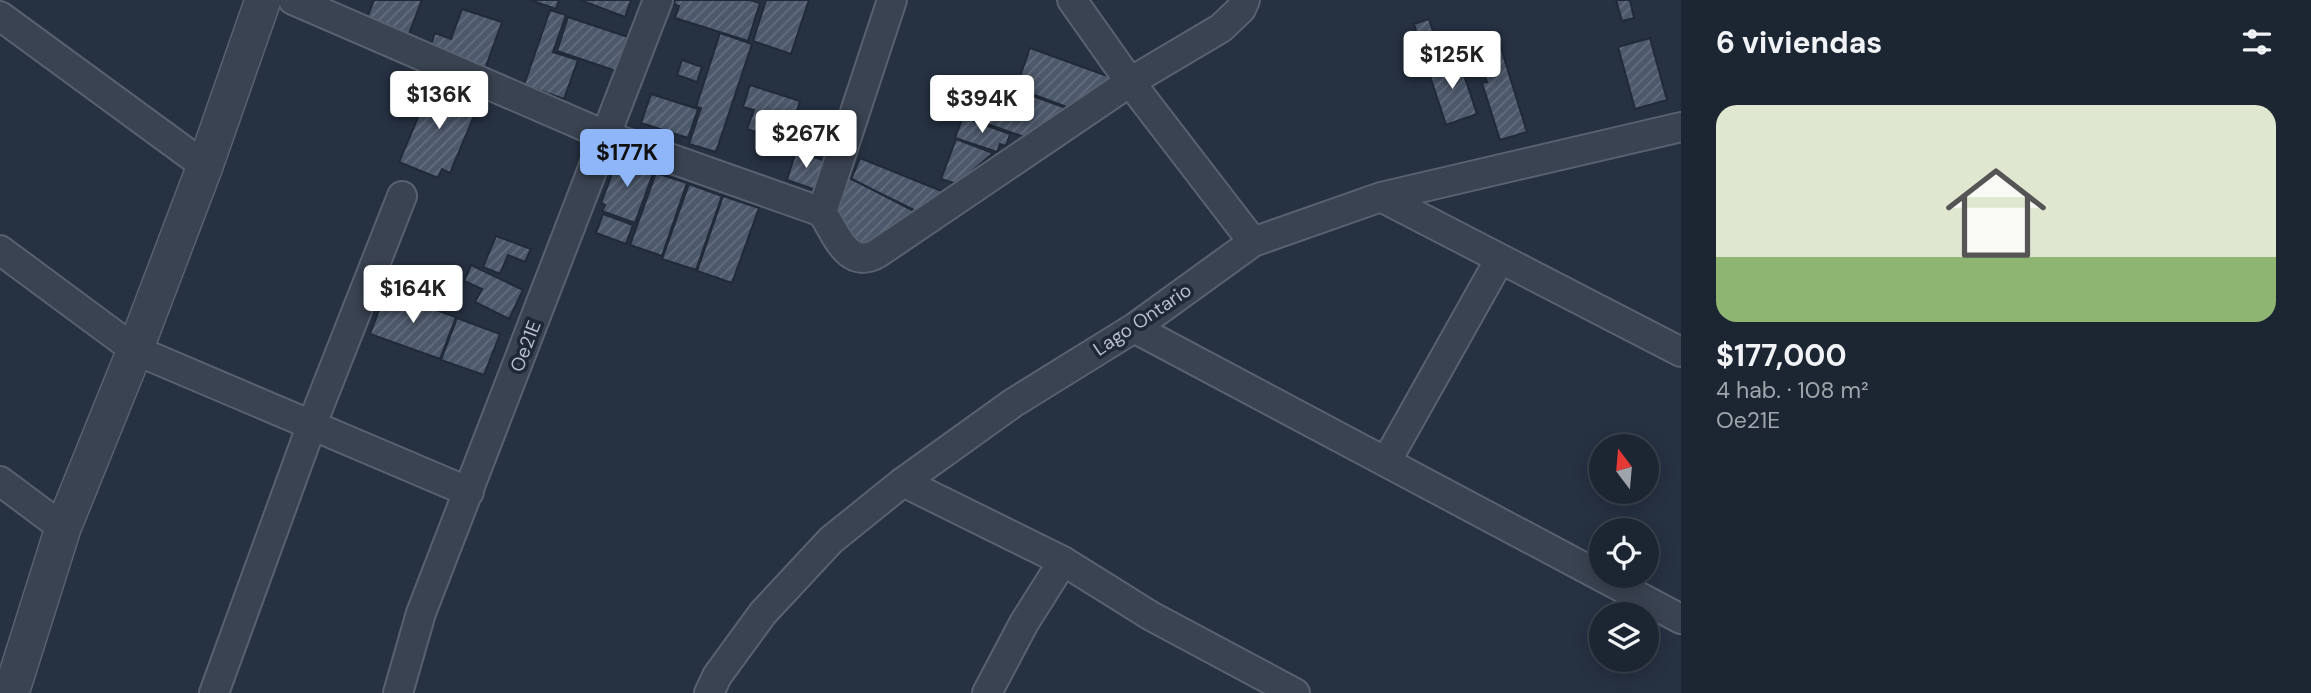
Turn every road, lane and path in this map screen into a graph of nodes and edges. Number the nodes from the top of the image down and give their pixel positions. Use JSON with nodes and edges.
{"nodes":[{"id":1,"x":262,"y":0,"type":"edge"},
{"id":2,"x":293,"y":0,"type":"edge"},
{"id":3,"x":658,"y":0,"type":"edge"},
{"id":4,"x":892,"y":0,"type":"edge"},
{"id":5,"x":1072,"y":0,"type":"edge"},
{"id":6,"x":1245,"y":0,"type":"edge"},
{"id":7,"x":0,"y":16,"type":"edge"},
{"id":8,"x":1130,"y":82,"type":"junction"},
{"id":9,"x":1681,"y":127,"type":"edge"},
{"id":10,"x":607,"y":136,"type":"junction"},
{"id":11,"x":205,"y":166,"type":"junction"},
{"id":12,"x":402,"y":196,"type":"dead end"},
{"id":13,"x":1381,"y":197,"type":"junction"},
{"id":14,"x":822,"y":212,"type":"junction"},
{"id":15,"x":1253,"y":242,"type":"junction"},
{"id":16,"x":0,"y":250,"type":"edge"},
{"id":17,"x":1500,"y":259,"type":"junction"},
{"id":18,"x":1134,"y":328,"type":"junction"},
{"id":19,"x":135,"y":350,"type":"junction"},
{"id":20,"x":1681,"y":352,"type":"edge"},
{"id":21,"x":312,"y":424,"type":"junction"},
{"id":22,"x":1386,"y":462,"type":"junction"},
{"id":23,"x":0,"y":481,"type":"edge"},
{"id":24,"x":904,"y":482,"type":"junction"},
{"id":25,"x":468,"y":492,"type":"junction"},
{"id":26,"x":63,"y":528,"type":"junction"},
{"id":27,"x":1063,"y":561,"type":"junction"},
{"id":28,"x":1681,"y":619,"type":"edge"},
{"id":29,"x":11,"y":693,"type":"edge"},
{"id":30,"x":214,"y":693,"type":"edge"},
{"id":31,"x":398,"y":693,"type":"edge"},
{"id":32,"x":709,"y":693,"type":"edge"},
{"id":33,"x":988,"y":693,"type":"edge"},
{"id":34,"x":1295,"y":693,"type":"edge"}],
"edges":[{"from":1,"to":11,"type":"street"},
{"from":2,"to":10,"type":"street"},
{"from":3,"to":10,"type":"street","name":"Oe21E"},
{"from":4,"to":14,"type":"street"},
{"from":5,"to":8,"type":"street"},
{"from":6,"to":8,"type":"street"},
{"from":7,"to":11,"type":"street"},
{"from":8,"to":14,"type":"street"},
{"from":8,"to":15,"type":"street"},
{"from":9,"to":13,"type":"street","name":"Lago Ontario"},
{"from":10,"to":14,"type":"street"},
{"from":10,"to":25,"type":"street","name":"Oe21E"},
{"from":11,"to":19,"type":"street"},
{"from":12,"to":21,"type":"street"},
{"from":13,"to":15,"type":"street","name":"Lago Ontario"},
{"from":13,"to":17,"type":"street"},
{"from":15,"to":18,"type":"street","name":"Lago Ontario"},
{"from":16,"to":19,"type":"street"},
{"from":17,"to":20,"type":"street"},
{"from":17,"to":22,"type":"street"},
{"from":18,"to":22,"type":"street"},
{"from":18,"to":24,"type":"street","name":"Lago Ontario"},
{"from":19,"to":21,"type":"street"},
{"from":19,"to":26,"type":"street"},
{"from":21,"to":25,"type":"street"},
{"from":21,"to":30,"type":"street"},
{"from":22,"to":28,"type":"street"},
{"from":23,"to":26,"type":"street"},
{"from":24,"to":27,"type":"street"},
{"from":24,"to":32,"type":"street","name":"Lago Ontario"},
{"from":25,"to":31,"type":"street","name":"Oe21E"},
{"from":26,"to":29,"type":"street"},
{"from":27,"to":33,"type":"street"},
{"from":27,"to":34,"type":"street"}]}
